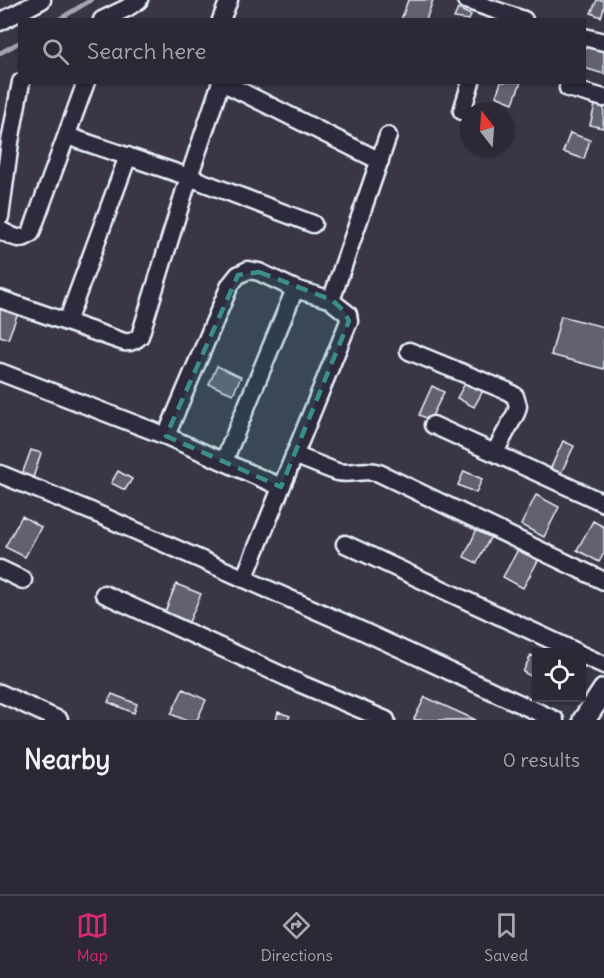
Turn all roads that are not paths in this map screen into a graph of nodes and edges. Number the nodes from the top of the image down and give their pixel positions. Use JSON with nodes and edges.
{"nodes":[{"id":1,"x":41,"y":0,"type":"edge"},
{"id":2,"x":229,"y":0,"type":"edge"},
{"id":3,"x":466,"y":0,"type":"edge"},
{"id":4,"x":134,"y":9,"type":"edge"},
{"id":5,"x":492,"y":15,"type":"edge"},
{"id":6,"x":107,"y":18,"type":"edge"},
{"id":7,"x":222,"y":18,"type":"edge"},
{"id":8,"x":511,"y":18,"type":"edge"},
{"id":9,"x":0,"y":22,"type":"edge"},
{"id":10,"x":586,"y":37,"type":"edge"},
{"id":11,"x":604,"y":42,"type":"edge"},
{"id":12,"x":20,"y":84,"type":"edge"},
{"id":13,"x":85,"y":84,"type":"edge"},
{"id":14,"x":221,"y":84,"type":"edge"},
{"id":15,"x":226,"y":84,"type":"edge"},
{"id":16,"x":470,"y":84,"type":"edge"},
{"id":17,"x":568,"y":88,"type":"dead end"},
{"id":18,"x":604,"y":98,"type":"edge"},
{"id":19,"x":465,"y":102,"type":"edge"},
{"id":20,"x":388,"y":135,"type":"dead end"},
{"id":21,"x":67,"y":136,"type":"junction"},
{"id":22,"x":5,"y":144,"type":"edge"},
{"id":23,"x":128,"y":156,"type":"junction"},
{"id":24,"x":380,"y":161,"type":"junction"},
{"id":25,"x":189,"y":177,"type":"junction"},
{"id":26,"x":0,"y":217,"type":"edge"},
{"id":27,"x":313,"y":224,"type":"dead end"},
{"id":28,"x":0,"y":230,"type":"edge"},
{"id":29,"x":295,"y":289,"type":"junction"},
{"id":30,"x":0,"y":299,"type":"edge"},
{"id":31,"x":332,"y":300,"type":"junction"},
{"id":32,"x":67,"y":322,"type":"junction"},
{"id":33,"x":409,"y":351,"type":"dead end"},
{"id":34,"x":0,"y":372,"type":"edge"},
{"id":35,"x":433,"y":425,"type":"dead end"},
{"id":36,"x":166,"y":436,"type":"junction"},
{"id":37,"x":495,"y":452,"type":"junction"},
{"id":38,"x":294,"y":455,"type":"junction"},
{"id":39,"x":224,"y":461,"type":"junction"},
{"id":40,"x":0,"y":474,"type":"edge"},
{"id":41,"x":281,"y":487,"type":"junction"},
{"id":42,"x":604,"y":503,"type":"edge"},
{"id":43,"x":345,"y":544,"type":"dead end"},
{"id":44,"x":0,"y":569,"type":"edge"},
{"id":45,"x":244,"y":579,"type":"junction"},
{"id":46,"x":23,"y":580,"type":"dead end"},
{"id":47,"x":604,"y":581,"type":"edge"},
{"id":48,"x":104,"y":594,"type":"dead end"},
{"id":49,"x":568,"y":648,"type":"edge"},
{"id":50,"x":586,"y":657,"type":"edge"},
{"id":51,"x":604,"y":665,"type":"edge"},
{"id":52,"x":604,"y":690,"type":"edge"},
{"id":53,"x":0,"y":693,"type":"edge"},
{"id":54,"x":59,"y":720,"type":"edge"},
{"id":55,"x":386,"y":720,"type":"edge"},
{"id":56,"x":555,"y":720,"type":"edge"},
{"id":57,"x":584,"y":720,"type":"edge"}],
"edges":[{"from":1,"to":9,"type":"street"},
{"from":2,"to":7,"type":"street"},
{"from":3,"to":5,"type":"street"},
{"from":4,"to":6,"type":"street"},
{"from":5,"to":8,"type":"street"},
{"from":10,"to":11,"type":"street"},
{"from":12,"to":22,"type":"street"},
{"from":13,"to":21,"type":"street"},
{"from":14,"to":25,"type":"street"},
{"from":15,"to":24,"type":"street"},
{"from":16,"to":19,"type":"street"},
{"from":17,"to":18,"type":"street"},
{"from":20,"to":24,"type":"street"},
{"from":21,"to":23,"type":"street"},
{"from":21,"to":28,"type":"street"},
{"from":22,"to":26,"type":"street"},
{"from":23,"to":25,"type":"street"},
{"from":23,"to":32,"type":"street"},
{"from":24,"to":31,"type":"street"},
{"from":25,"to":27,"type":"street"},
{"from":25,"to":32,"type":"street"},
{"from":29,"to":31,"type":"street"},
{"from":29,"to":36,"type":"street"},
{"from":29,"to":39,"type":"street"},
{"from":30,"to":32,"type":"street"},
{"from":31,"to":38,"type":"street"},
{"from":33,"to":37,"type":"street"},
{"from":34,"to":36,"type":"street"},
{"from":35,"to":37,"type":"street"},
{"from":36,"to":39,"type":"street"},
{"from":37,"to":42,"type":"street"},
{"from":38,"to":41,"type":"street"},
{"from":38,"to":47,"type":"street"},
{"from":39,"to":41,"type":"street"},
{"from":40,"to":45,"type":"street"},
{"from":41,"to":45,"type":"street"},
{"from":43,"to":49,"type":"street"},
{"from":44,"to":46,"type":"street"},
{"from":45,"to":56,"type":"street"},
{"from":48,"to":55,"type":"street"},
{"from":50,"to":51,"type":"street"},
{"from":52,"to":57,"type":"street"},
{"from":53,"to":54,"type":"street"}]}
